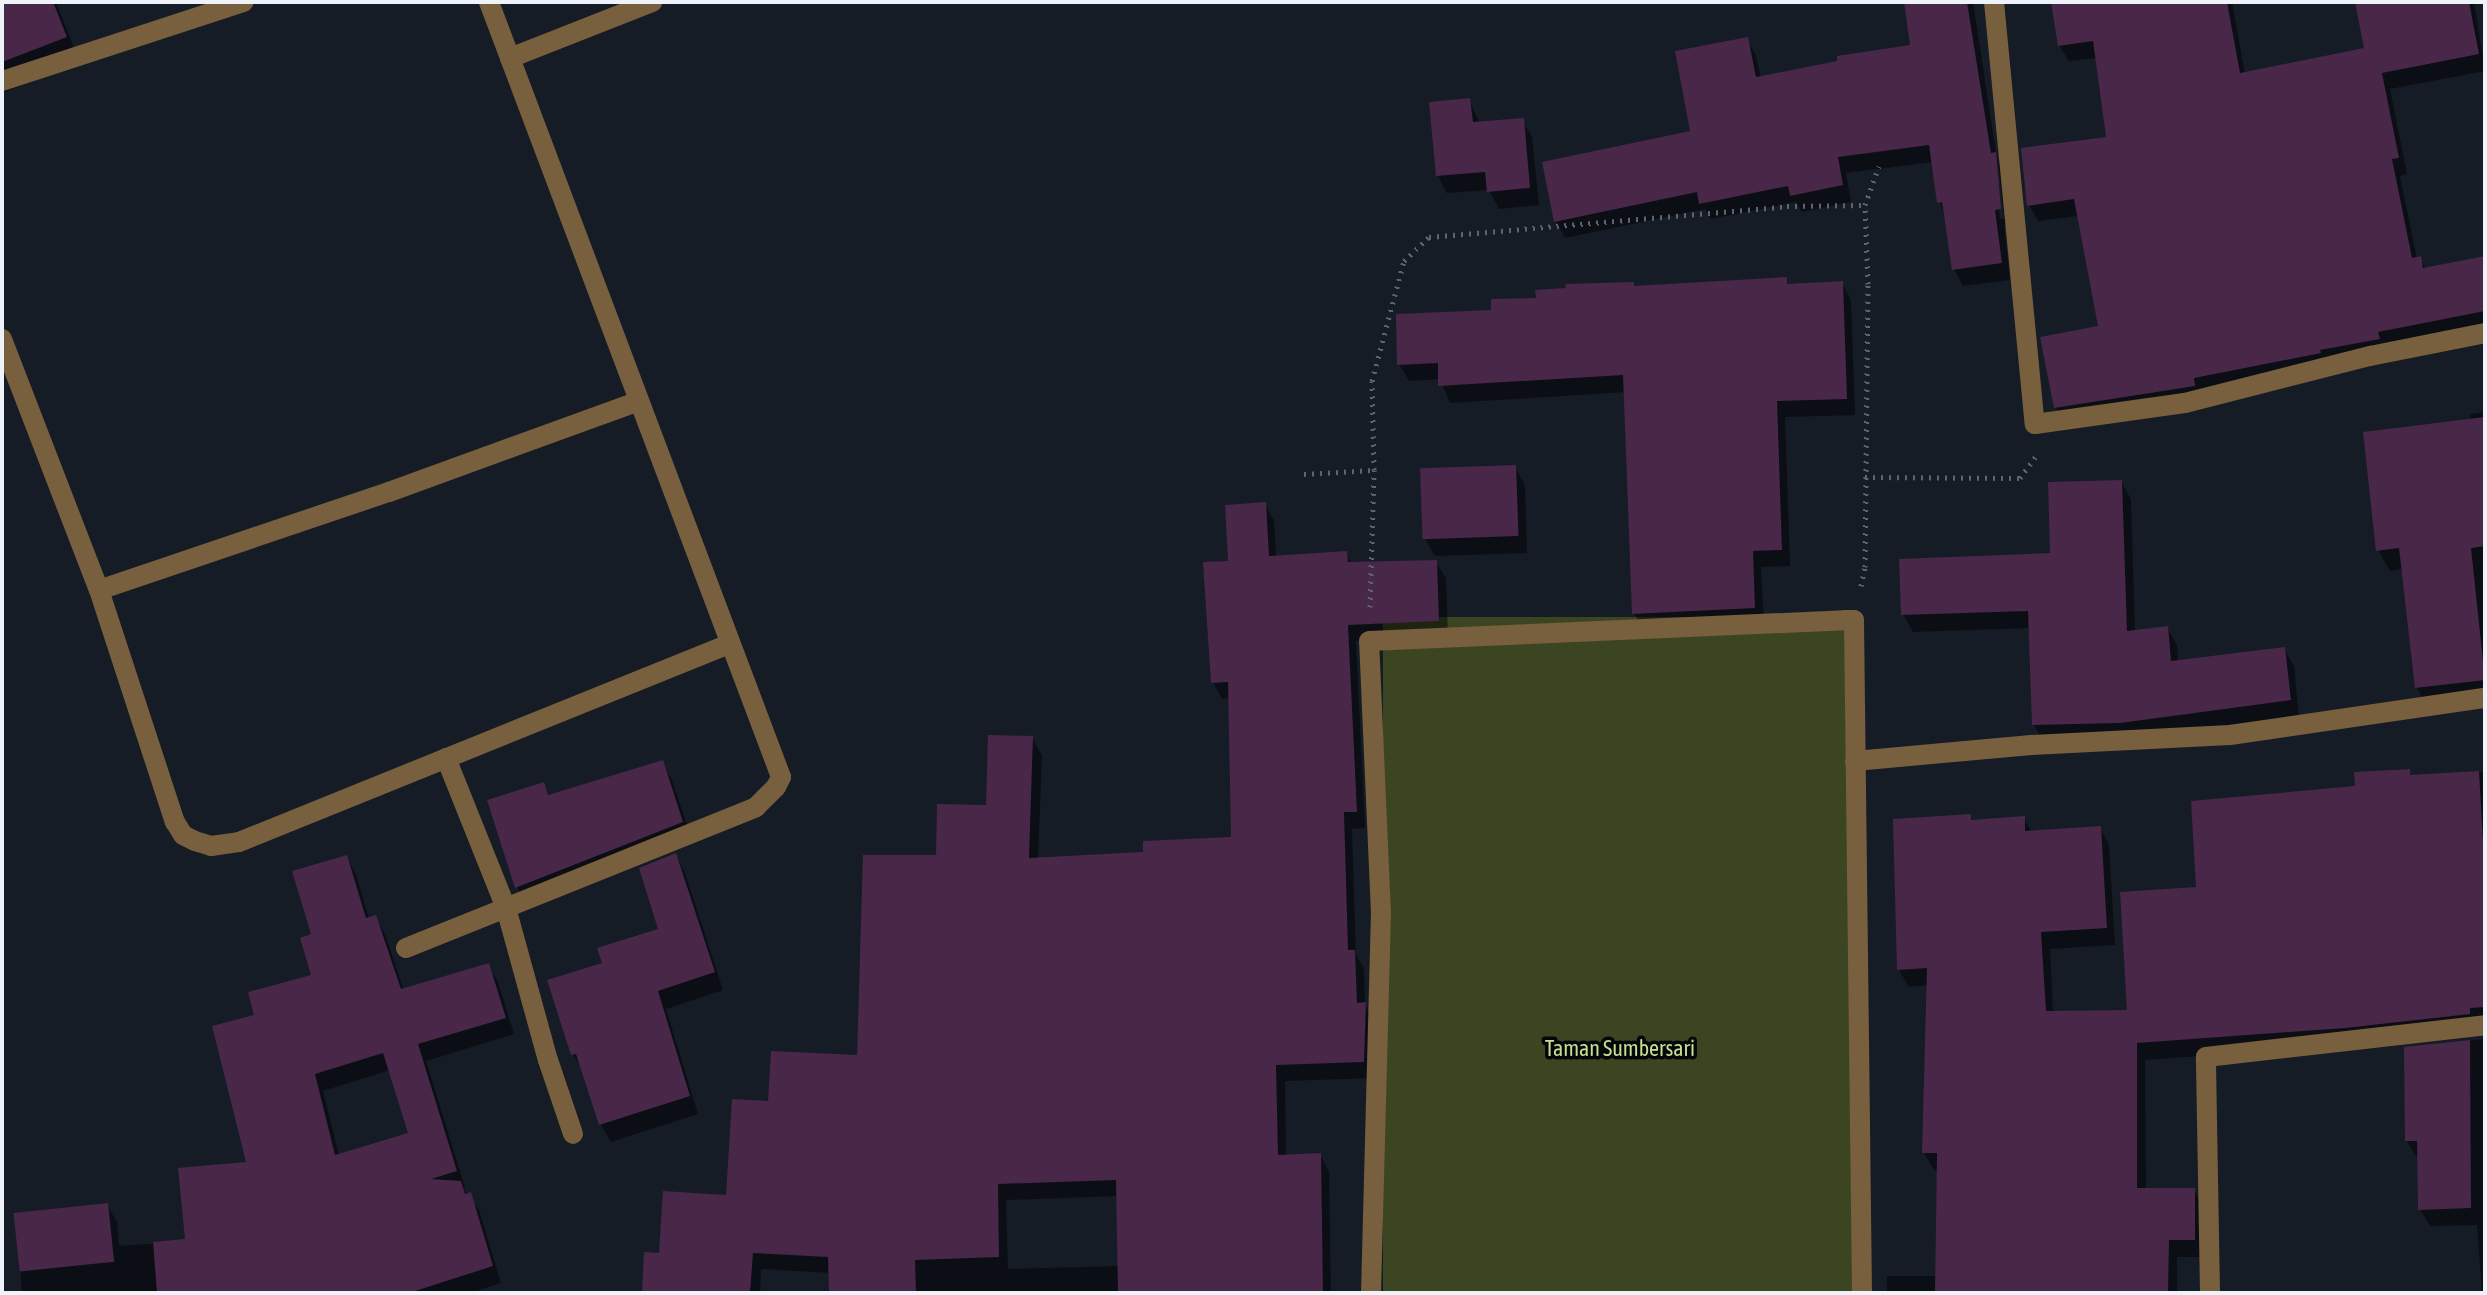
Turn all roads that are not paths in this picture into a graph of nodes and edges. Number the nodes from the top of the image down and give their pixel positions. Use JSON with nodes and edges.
{"nodes":[{"id":1,"x":243,"y":2,"type":"edge"},
{"id":2,"x":489,"y":2,"type":"edge"},
{"id":3,"x":652,"y":2,"type":"edge"},
{"id":4,"x":1994,"y":2,"type":"edge"},
{"id":5,"x":510,"y":58,"type":"junction"},
{"id":6,"x":2,"y":81,"type":"edge"},
{"id":7,"x":2485,"y":333,"type":"edge"},
{"id":8,"x":4,"y":349,"type":"edge"},
{"id":9,"x":639,"y":401,"type":"junction"},
{"id":10,"x":99,"y":590,"type":"junction"},
{"id":11,"x":729,"y":644,"type":"junction"},
{"id":12,"x":2485,"y":698,"type":"edge"},
{"id":13,"x":446,"y":758,"type":"junction"},
{"id":14,"x":1855,"y":761,"type":"junction"},
{"id":15,"x":506,"y":908,"type":"junction"},
{"id":16,"x":406,"y":948,"type":"dead end"},
{"id":17,"x":2485,"y":1025,"type":"edge"},
{"id":18,"x":573,"y":1134,"type":"dead end"},
{"id":19,"x":1371,"y":1293,"type":"edge"},
{"id":20,"x":1862,"y":1293,"type":"edge"},
{"id":21,"x":2210,"y":1293,"type":"edge"}],
"edges":[{"from":1,"to":6,"type":"street"},
{"from":2,"to":5,"type":"street"},
{"from":3,"to":5,"type":"street"},
{"from":4,"to":7,"type":"street"},
{"from":5,"to":9,"type":"street"},
{"from":8,"to":10,"type":"street"},
{"from":9,"to":10,"type":"street"},
{"from":9,"to":11,"type":"street"},
{"from":10,"to":13,"type":"street"},
{"from":11,"to":13,"type":"street"},
{"from":11,"to":15,"type":"street"},
{"from":12,"to":14,"type":"street"},
{"from":13,"to":15,"type":"street"},
{"from":14,"to":19,"type":"street"},
{"from":14,"to":20,"type":"street"},
{"from":15,"to":16,"type":"street"},
{"from":15,"to":18,"type":"street"},
{"from":17,"to":21,"type":"street"}]}
